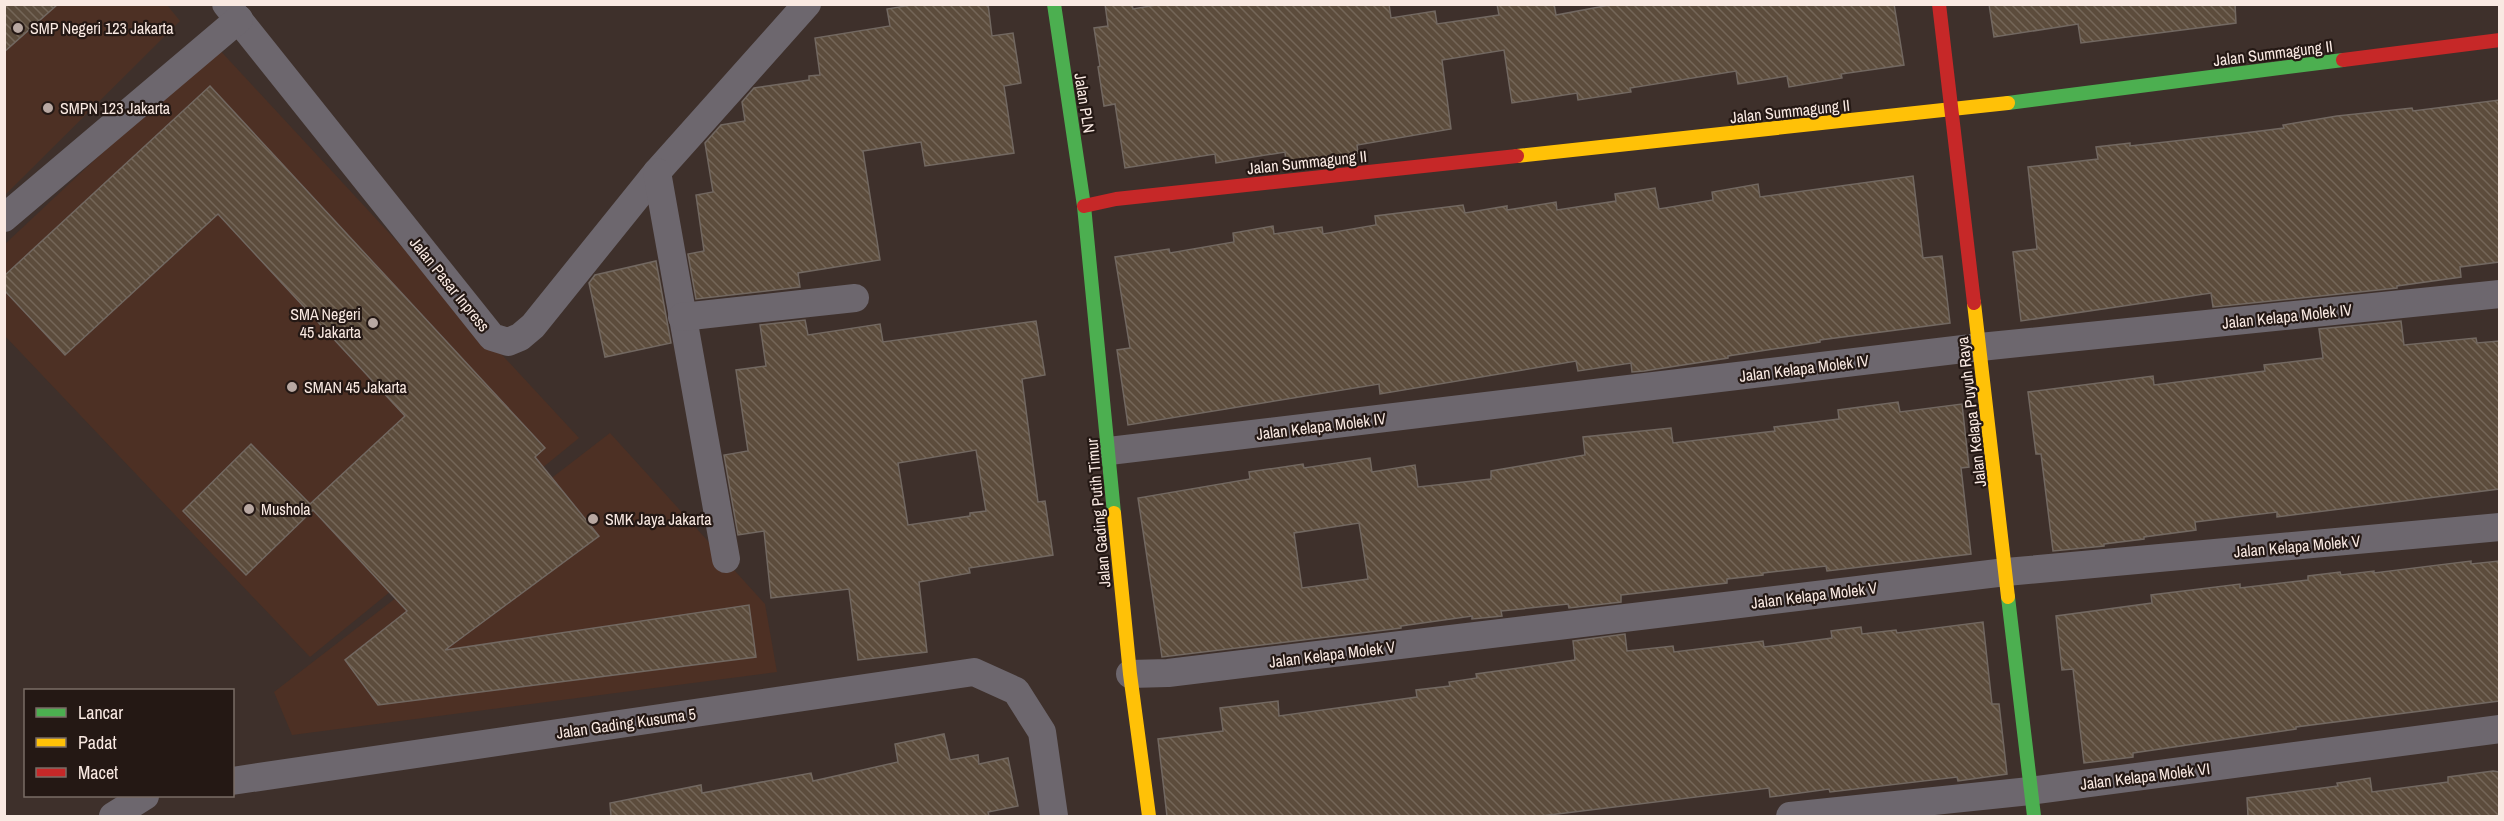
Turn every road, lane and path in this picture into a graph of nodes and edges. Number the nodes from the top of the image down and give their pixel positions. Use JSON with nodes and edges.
{"nodes":[{"id":1,"x":807,"y":4,"type":"edge"},
{"id":2,"x":1054,"y":4,"type":"edge"},
{"id":3,"x":1939,"y":4,"type":"edge"},
{"id":4,"x":232,"y":12,"type":"edge"},
{"id":5,"x":2499,"y":40,"type":"edge"},
{"id":6,"x":1951,"y":110,"type":"junction"},
{"id":7,"x":657,"y":172,"type":"junction"},
{"id":8,"x":1084,"y":206,"type":"junction"},
{"id":9,"x":4,"y":218,"type":"edge"},
{"id":10,"x":2499,"y":294,"type":"edge"},
{"id":11,"x":855,"y":298,"type":"dead end"},
{"id":12,"x":682,"y":317,"type":"junction"},
{"id":13,"x":1980,"y":347,"type":"junction"},
{"id":14,"x":1109,"y":450,"type":"junction"},
{"id":15,"x":2499,"y":527,"type":"edge"},
{"id":16,"x":726,"y":559,"type":"dead end"},
{"id":17,"x":2006,"y":572,"type":"junction"},
{"id":18,"x":1130,"y":674,"type":"junction"},
{"id":19,"x":2499,"y":729,"type":"edge"},
{"id":20,"x":234,"y":781,"type":"edge"},
{"id":21,"x":142,"y":797,"type":"edge"},
{"id":22,"x":2032,"y":804,"type":"edge"},
{"id":23,"x":113,"y":816,"type":"edge"},
{"id":24,"x":1054,"y":816,"type":"edge"},
{"id":25,"x":1149,"y":816,"type":"edge"},
{"id":26,"x":1790,"y":816,"type":"edge"}],
"edges":[{"from":1,"to":7,"type":"street","name":"Jalan Pasar Inpress"},
{"from":2,"to":8,"type":"street","name":"Jalan PLN"},
{"from":3,"to":6,"type":"street","name":"Jalan Kelapa Puyuh Raya"},
{"from":4,"to":7,"type":"street","name":"Jalan Pasar Inpress"},
{"from":4,"to":9,"type":"street"},
{"from":5,"to":6,"type":"street","name":"Jalan Summagung II"},
{"from":6,"to":8,"type":"street","name":"Jalan Summagung II"},
{"from":6,"to":13,"type":"street","name":"Jalan Kelapa Puyuh Raya"},
{"from":7,"to":12,"type":"street"},
{"from":8,"to":14,"type":"street","name":"Jalan Gading Putih Timur"},
{"from":10,"to":13,"type":"street","name":"Jalan Kelapa Molek IV"},
{"from":11,"to":12,"type":"street"},
{"from":12,"to":16,"type":"street"},
{"from":13,"to":14,"type":"street","name":"Jalan Kelapa Molek IV"},
{"from":13,"to":17,"type":"street","name":"Jalan Kelapa Puyuh Raya"},
{"from":14,"to":18,"type":"street","name":"Jalan Gading Putih Timur"},
{"from":15,"to":17,"type":"street","name":"Jalan Kelapa Molek V"},
{"from":17,"to":18,"type":"street","name":"Jalan Kelapa Molek V"},
{"from":17,"to":22,"type":"street","name":"Jalan Kelapa Puyuh Raya"},
{"from":18,"to":25,"type":"street","name":"Jalan Gading Putih Timur"},
{"from":19,"to":22,"type":"street","name":"Jalan Kelapa Molek VI"},
{"from":20,"to":24,"type":"street","name":"Jalan Gading Kusuma 5"},
{"from":21,"to":23,"type":"street"},
{"from":22,"to":26,"type":"street","name":"Jalan Kelapa Molek VI"}]}
